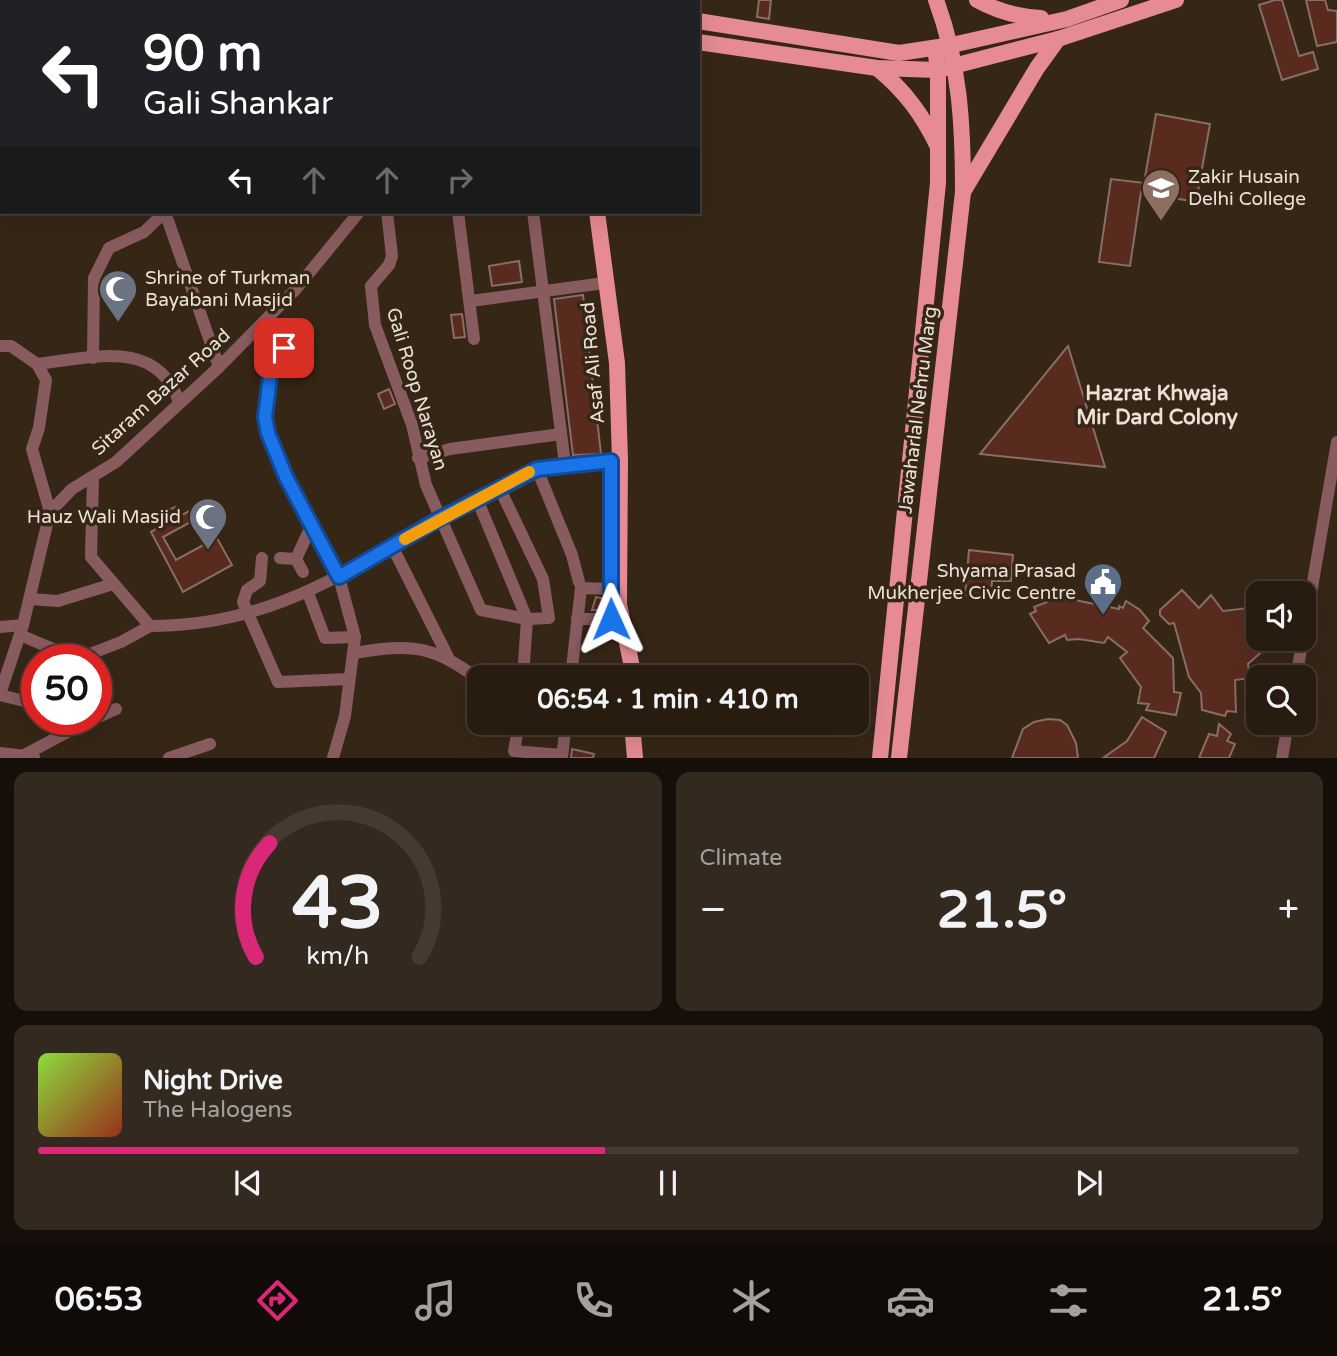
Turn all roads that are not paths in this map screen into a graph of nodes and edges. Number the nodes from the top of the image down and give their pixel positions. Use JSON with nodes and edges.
{"nodes":[{"id":1,"x":936,"y":0,"type":"edge"},
{"id":2,"x":977,"y":0,"type":"edge"},
{"id":3,"x":1121,"y":0,"type":"edge"},
{"id":4,"x":1176,"y":0,"type":"edge"},
{"id":5,"x":1067,"y":19,"type":"junction"},
{"id":6,"x":700,"y":21,"type":"edge"},
{"id":7,"x":1058,"y":39,"type":"junction"},
{"id":8,"x":700,"y":42,"type":"edge"},
{"id":9,"x":952,"y":45,"type":"junction"},
{"id":10,"x":935,"y":48,"type":"junction"},
{"id":11,"x":956,"y":66,"type":"junction"},
{"id":12,"x":877,"y":68,"type":"junction"},
{"id":13,"x":939,"y":69,"type":"junction"},
{"id":14,"x":940,"y":152,"type":"junction"},
{"id":15,"x":963,"y":192,"type":"junction"},
{"id":16,"x":163,"y":214,"type":"edge"},
{"id":17,"x":166,"y":214,"type":"edge"},
{"id":18,"x":357,"y":214,"type":"edge"},
{"id":19,"x":387,"y":214,"type":"edge"},
{"id":20,"x":458,"y":214,"type":"edge"},
{"id":21,"x":533,"y":214,"type":"edge"},
{"id":22,"x":587,"y":214,"type":"edge"},
{"id":23,"x":597,"y":214,"type":"edge"},
{"id":24,"x":597,"y":284,"type":"junction"},
{"id":25,"x":544,"y":290,"type":"junction"},
{"id":26,"x":471,"y":301,"type":"junction"},
{"id":27,"x":265,"y":321,"type":"junction"},
{"id":28,"x":474,"y":339,"type":"dead end"},
{"id":29,"x":0,"y":346,"type":"edge"},
{"id":30,"x":93,"y":358,"type":"junction"},
{"id":31,"x":37,"y":364,"type":"junction"},
{"id":32,"x":219,"y":367,"type":"junction"},
{"id":33,"x":179,"y":402,"type":"junction"},
{"id":34,"x":561,"y":434,"type":"junction"},
{"id":35,"x":1337,"y":442,"type":"edge"},
{"id":36,"x":418,"y":458,"type":"junction"},
{"id":37,"x":611,"y":461,"type":"junction"},
{"id":38,"x":565,"y":464,"type":"junction"},
{"id":39,"x":537,"y":469,"type":"junction"},
{"id":40,"x":93,"y":478,"type":"junction"},
{"id":41,"x":499,"y":487,"type":"junction"},
{"id":42,"x":477,"y":499,"type":"junction"},
{"id":43,"x":50,"y":512,"type":"junction"},
{"id":44,"x":439,"y":519,"type":"junction"},
{"id":45,"x":312,"y":524,"type":"junction"},
{"id":46,"x":392,"y":546,"type":"junction"},
{"id":47,"x":262,"y":558,"type":"dead end"},
{"id":48,"x":280,"y":558,"type":"dead end"},
{"id":49,"x":296,"y":559,"type":"junction"},
{"id":50,"x":303,"y":572,"type":"dead end"},
{"id":51,"x":339,"y":577,"type":"junction"},
{"id":52,"x":1313,"y":581,"type":"edge"},
{"id":53,"x":113,"y":584,"type":"junction"},
{"id":54,"x":580,"y":585,"type":"junction"},
{"id":55,"x":610,"y":589,"type":"junction"},
{"id":56,"x":308,"y":593,"type":"junction"},
{"id":57,"x":30,"y":599,"type":"junction"},
{"id":58,"x":247,"y":614,"type":"junction"},
{"id":59,"x":527,"y":619,"type":"junction"},
{"id":60,"x":611,"y":619,"type":"junction"},
{"id":61,"x":577,"y":620,"type":"junction"},
{"id":62,"x":150,"y":626,"type":"junction"},
{"id":63,"x":0,"y":627,"type":"edge"},
{"id":64,"x":22,"y":630,"type":"junction"},
{"id":65,"x":355,"y":637,"type":"junction"},
{"id":66,"x":354,"y":653,"type":"junction"},
{"id":67,"x":448,"y":657,"type":"junction"},
{"id":68,"x":524,"y":665,"type":"edge"},
{"id":69,"x":572,"y":665,"type":"edge"},
{"id":70,"x":621,"y":665,"type":"edge"},
{"id":71,"x":632,"y":665,"type":"edge"},
{"id":72,"x":467,"y":671,"type":"edge"},
{"id":73,"x":349,"y":679,"type":"junction"},
{"id":74,"x":0,"y":695,"type":"edge"},
{"id":75,"x":21,"y":700,"type":"edge"},
{"id":76,"x":116,"y":709,"type":"dead end"},
{"id":77,"x":112,"y":711,"type":"edge"},
{"id":78,"x":60,"y":735,"type":"edge"},
{"id":79,"x":517,"y":735,"type":"edge"},
{"id":80,"x":565,"y":735,"type":"edge"},
{"id":81,"x":633,"y":735,"type":"edge"},
{"id":82,"x":643,"y":735,"type":"edge"},
{"id":83,"x":1286,"y":735,"type":"edge"},
{"id":84,"x":210,"y":744,"type":"dead end"},
{"id":85,"x":0,"y":752,"type":"edge"},
{"id":86,"x":30,"y":756,"type":"edge"},
{"id":87,"x":562,"y":757,"type":"edge"},
{"id":88,"x":169,"y":758,"type":"edge"},
{"id":89,"x":333,"y":758,"type":"edge"},
{"id":90,"x":635,"y":758,"type":"edge"},
{"id":91,"x":645,"y":758,"type":"edge"},
{"id":92,"x":880,"y":758,"type":"edge"},
{"id":93,"x":899,"y":758,"type":"edge"},
{"id":94,"x":1282,"y":758,"type":"edge"}],
"edges":[{"from":1,"to":9,"type":"main road","name":"Jawaharlal Nehru Marg"},
{"from":2,"to":5,"type":"main road"},
{"from":3,"to":5,"type":"main road"},
{"from":4,"to":7,"type":"main road"},
{"from":5,"to":9,"type":"main road"},
{"from":6,"to":10,"type":"main road"},
{"from":7,"to":11,"type":"main road"},
{"from":7,"to":15,"type":"main road"},
{"from":8,"to":12,"type":"main road"},
{"from":9,"to":10,"type":"main road"},
{"from":9,"to":11,"type":"main road","name":"Jawaharlal Nehru Marg"},
{"from":10,"to":13,"type":"main road","name":"Jawaharlal Nehru Marg"},
{"from":11,"to":13,"type":"main road"},
{"from":11,"to":15,"type":"main road","name":"Jawaharlal Nehru Marg"},
{"from":12,"to":13,"type":"main road"},
{"from":12,"to":14,"type":"main road"},
{"from":13,"to":14,"type":"main road","name":"Jawaharlal Nehru Marg"},
{"from":14,"to":92,"type":"main road","name":"Jawaharlal Nehru Marg"},
{"from":15,"to":93,"type":"main road","name":"Jawaharlal Nehru Marg"},
{"from":16,"to":30,"type":"street"},
{"from":17,"to":32,"type":"street"},
{"from":18,"to":27,"type":"street","name":"Sitaram Bazar Road"},
{"from":19,"to":36,"type":"street","name":"Gali Roop Narayan"},
{"from":20,"to":26,"type":"street"},
{"from":21,"to":25,"type":"street"},
{"from":22,"to":24,"type":"main road","name":"Asaf Ali Road"},
{"from":23,"to":71,"type":"main road","name":"Asaf Ali Road"},
{"from":24,"to":25,"type":"street"},
{"from":24,"to":37,"type":"main road","name":"Asaf Ali Road"},
{"from":25,"to":26,"type":"street"},
{"from":25,"to":34,"type":"street"},
{"from":26,"to":28,"type":"street"},
{"from":27,"to":32,"type":"street","name":"Sitaram Bazar Road"},
{"from":27,"to":45,"type":"street"},
{"from":29,"to":31,"type":"street"},
{"from":30,"to":31,"type":"street"},
{"from":30,"to":33,"type":"street"},
{"from":31,"to":43,"type":"street"},
{"from":32,"to":33,"type":"street","name":"Sitaram Bazar Road"},
{"from":33,"to":40,"type":"street","name":"Sitaram Bazar Road"},
{"from":34,"to":36,"type":"street"},
{"from":34,"to":38,"type":"street"},
{"from":35,"to":52,"type":"street"},
{"from":36,"to":44,"type":"street","name":"Gali Roop Narayan"},
{"from":37,"to":38,"type":"street"},
{"from":37,"to":55,"type":"main road","name":"Asaf Ali Road"},
{"from":38,"to":39,"type":"street"},
{"from":39,"to":41,"type":"street"},
{"from":39,"to":54,"type":"street"},
{"from":40,"to":43,"type":"street","name":"Sitaram Bazar Road"},
{"from":40,"to":53,"type":"street"},
{"from":41,"to":42,"type":"street"},
{"from":41,"to":59,"type":"street"},
{"from":42,"to":44,"type":"street"},
{"from":42,"to":59,"type":"street"},
{"from":43,"to":57,"type":"street"},
{"from":44,"to":46,"type":"street"},
{"from":44,"to":59,"type":"street","name":"Gali Roop Narayan"},
{"from":45,"to":49,"type":"street"},
{"from":45,"to":51,"type":"street"},
{"from":46,"to":51,"type":"street"},
{"from":46,"to":67,"type":"street"},
{"from":47,"to":58,"type":"street"},
{"from":48,"to":49,"type":"street"},
{"from":49,"to":50,"type":"street"},
{"from":51,"to":56,"type":"street"},
{"from":51,"to":65,"type":"street"},
{"from":53,"to":57,"type":"street"},
{"from":53,"to":62,"type":"street"},
{"from":54,"to":55,"type":"street"},
{"from":54,"to":61,"type":"street"},
{"from":55,"to":60,"type":"main road","name":"Asaf Ali Road"},
{"from":56,"to":58,"type":"street"},
{"from":56,"to":65,"type":"street"},
{"from":57,"to":64,"type":"street"},
{"from":58,"to":62,"type":"street"},
{"from":58,"to":73,"type":"street"},
{"from":59,"to":68,"type":"street"},
{"from":60,"to":61,"type":"street"},
{"from":60,"to":70,"type":"main road","name":"Asaf Ali Road"},
{"from":61,"to":69,"type":"street"},
{"from":62,"to":64,"type":"street"},
{"from":63,"to":64,"type":"street"},
{"from":64,"to":74,"type":"street"},
{"from":65,"to":66,"type":"street"},
{"from":66,"to":67,"type":"street"},
{"from":66,"to":73,"type":"street"},
{"from":67,"to":72,"type":"street"},
{"from":73,"to":89,"type":"street"},
{"from":74,"to":75,"type":"street"},
{"from":76,"to":77,"type":"street"},
{"from":78,"to":86,"type":"street"},
{"from":79,"to":87,"type":"street"},
{"from":80,"to":87,"type":"street"},
{"from":81,"to":90,"type":"main road"},
{"from":82,"to":91,"type":"main road"},
{"from":83,"to":94,"type":"street"},
{"from":84,"to":88,"type":"street"},
{"from":85,"to":86,"type":"street"}]}
